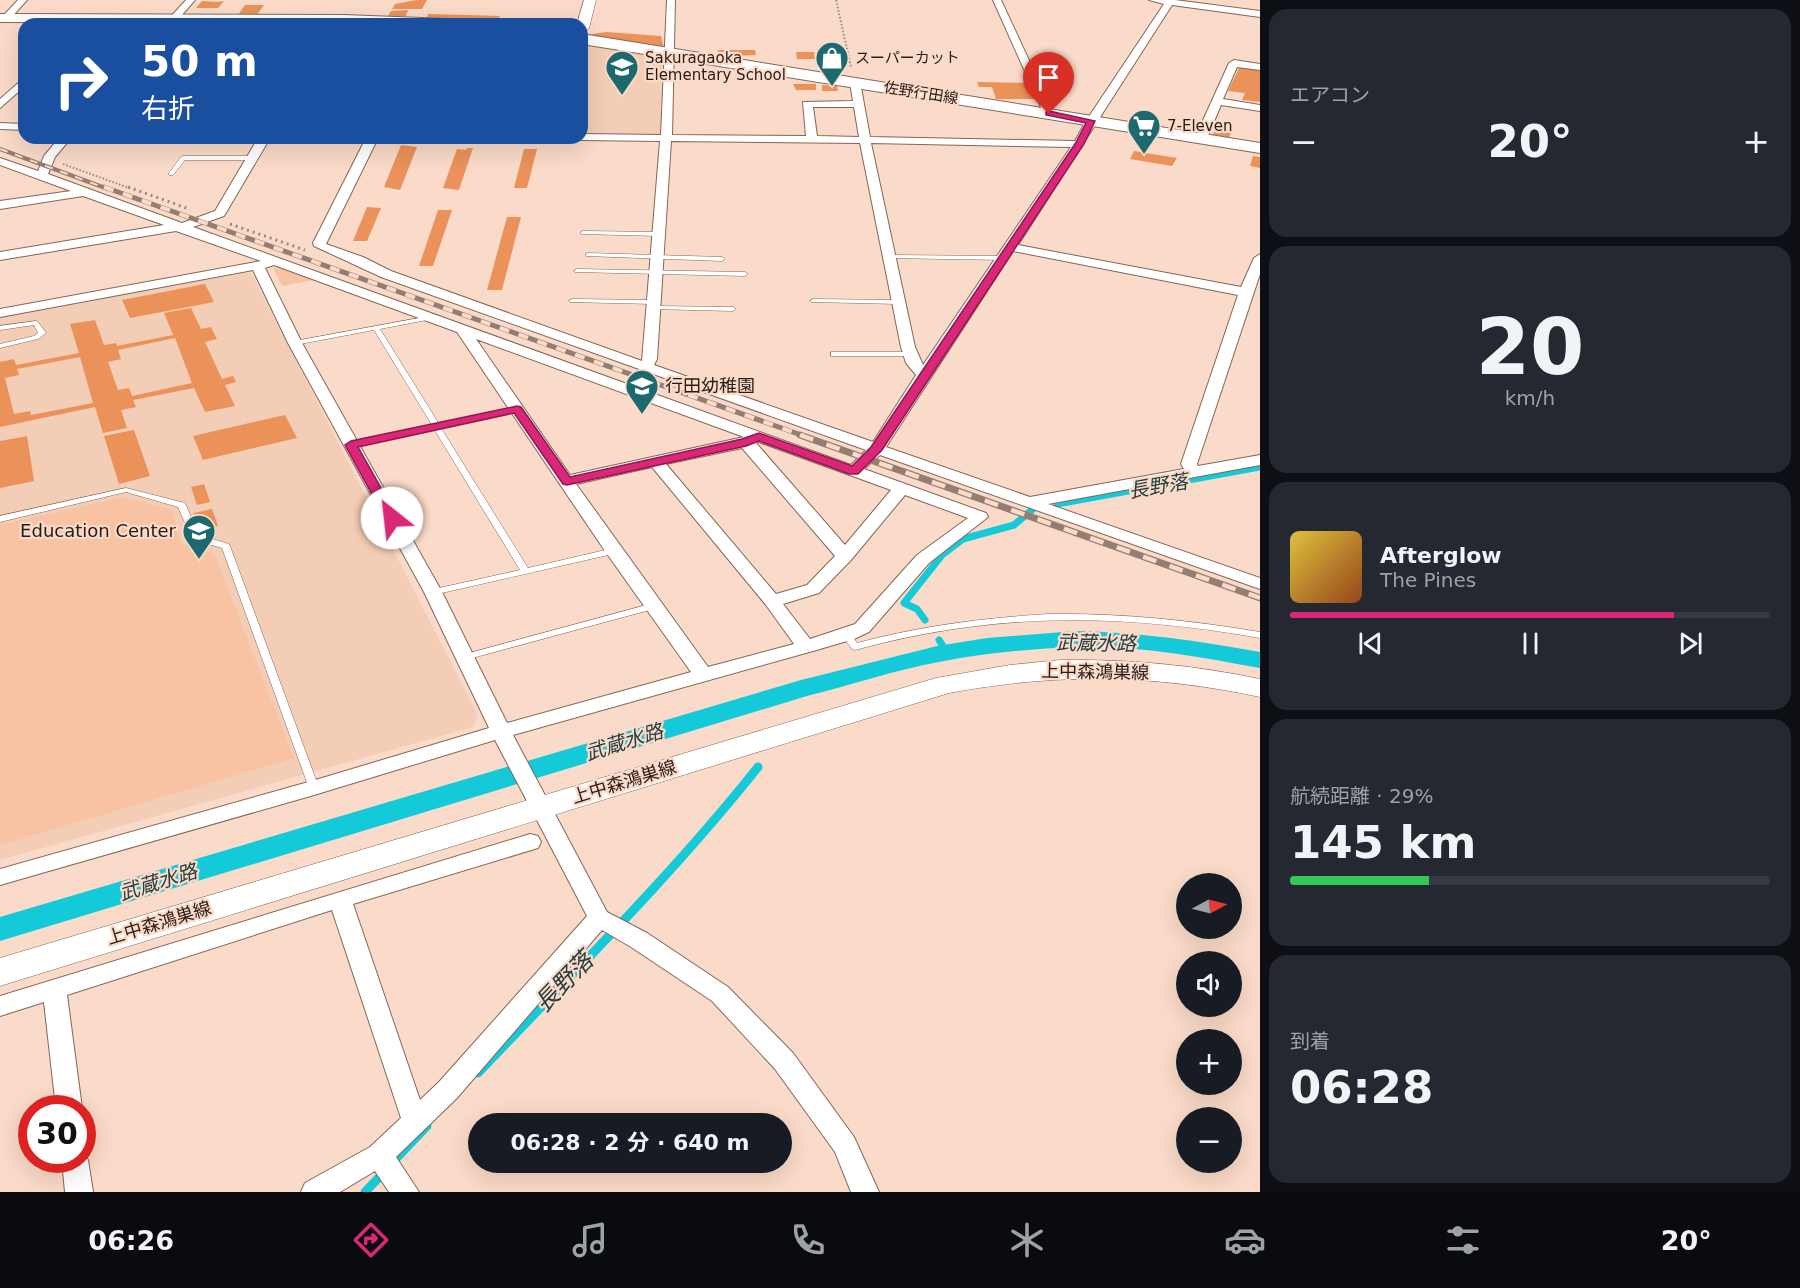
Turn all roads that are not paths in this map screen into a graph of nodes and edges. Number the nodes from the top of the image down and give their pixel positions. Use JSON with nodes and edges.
{"nodes":[{"id":1,"x":22,"y":0,"type":"edge"},
{"id":2,"x":191,"y":0,"type":"edge"},
{"id":3,"x":590,"y":0,"type":"edge"},
{"id":4,"x":671,"y":0,"type":"edge"},
{"id":5,"x":997,"y":0,"type":"edge"},
{"id":6,"x":1153,"y":0,"type":"edge"},
{"id":7,"x":1165,"y":1,"type":"edge"},
{"id":8,"x":1260,"y":14,"type":"edge"},
{"id":9,"x":3,"y":18,"type":"edge"},
{"id":10,"x":175,"y":18,"type":"edge"},
{"id":11,"x":585,"y":18,"type":"edge"},
{"id":12,"x":18,"y":19,"type":"edge"},
{"id":13,"x":588,"y":40,"type":"edge"},
{"id":14,"x":669,"y":53,"type":"junction"},
{"id":15,"x":1260,"y":67,"type":"edge"},
{"id":16,"x":855,"y":82,"type":"junction"},
{"id":17,"x":18,"y":87,"type":"edge"},
{"id":18,"x":1216,"y":101,"type":"junction"},
{"id":19,"x":859,"y":104,"type":"junction"},
{"id":20,"x":0,"y":105,"type":"edge"},
{"id":21,"x":1260,"y":108,"type":"edge"},
{"id":22,"x":1049,"y":114,"type":"junction"},
{"id":23,"x":1091,"y":121,"type":"junction"},
{"id":24,"x":0,"y":126,"type":"edge"},
{"id":25,"x":18,"y":127,"type":"edge"},
{"id":26,"x":588,"y":137,"type":"edge"},
{"id":27,"x":666,"y":138,"type":"junction"},
{"id":28,"x":1201,"y":138,"type":"junction"},
{"id":29,"x":812,"y":140,"type":"junction"},
{"id":30,"x":865,"y":140,"type":"junction"},
{"id":31,"x":60,"y":144,"type":"edge"},
{"id":32,"x":260,"y":144,"type":"edge"},
{"id":33,"x":369,"y":144,"type":"edge"},
{"id":34,"x":1079,"y":144,"type":"junction"},
{"id":35,"x":1260,"y":148,"type":"edge"},
{"id":36,"x":252,"y":158,"type":"junction"},
{"id":37,"x":0,"y":161,"type":"edge"},
{"id":38,"x":171,"y":174,"type":"dead end"},
{"id":39,"x":40,"y":176,"type":"junction"},
{"id":40,"x":84,"y":192,"type":"junction"},
{"id":41,"x":0,"y":205,"type":"edge"},
{"id":42,"x":178,"y":227,"type":"junction"},
{"id":43,"x":583,"y":233,"type":"dead end"},
{"id":44,"x":659,"y":234,"type":"junction"},
{"id":45,"x":1006,"y":253,"type":"junction"},
{"id":46,"x":588,"y":255,"type":"dead end"},
{"id":47,"x":0,"y":256,"type":"edge"},
{"id":48,"x":657,"y":257,"type":"junction"},
{"id":49,"x":890,"y":257,"type":"junction"},
{"id":50,"x":1260,"y":258,"type":"edge"},
{"id":51,"x":722,"y":259,"type":"dead end"},
{"id":52,"x":276,"y":260,"type":"junction"},
{"id":53,"x":258,"y":267,"type":"junction"},
{"id":54,"x":577,"y":271,"type":"dead end"},
{"id":55,"x":656,"y":273,"type":"junction"},
{"id":56,"x":745,"y":274,"type":"dead end"},
{"id":57,"x":1251,"y":291,"type":"edge"},
{"id":58,"x":572,"y":301,"type":"dead end"},
{"id":59,"x":813,"y":301,"type":"dead end"},
{"id":60,"x":900,"y":302,"type":"junction"},
{"id":61,"x":654,"y":305,"type":"junction"},
{"id":62,"x":733,"y":309,"type":"dead end"},
{"id":63,"x":0,"y":313,"type":"edge"},
{"id":64,"x":430,"y":318,"type":"junction"},
{"id":65,"x":0,"y":328,"type":"edge"},
{"id":66,"x":376,"y":328,"type":"junction"},
{"id":67,"x":462,"y":329,"type":"junction"},
{"id":68,"x":295,"y":343,"type":"junction"},
{"id":69,"x":0,"y":346,"type":"edge"},
{"id":70,"x":834,"y":354,"type":"dead end"},
{"id":71,"x":910,"y":354,"type":"junction"},
{"id":72,"x":646,"y":367,"type":"junction"},
{"id":73,"x":924,"y":375,"type":"junction"},
{"id":74,"x":517,"y":409,"type":"junction"},
{"id":75,"x":438,"y":426,"type":"junction"},
{"id":76,"x":752,"y":439,"type":"junction"},
{"id":77,"x":351,"y":445,"type":"junction"},
{"id":78,"x":876,"y":450,"type":"junction"},
{"id":79,"x":1260,"y":460,"type":"edge"},
{"id":80,"x":656,"y":462,"type":"junction"},
{"id":81,"x":854,"y":471,"type":"junction"},
{"id":82,"x":1193,"y":472,"type":"junction"},
{"id":83,"x":567,"y":481,"type":"junction"},
{"id":84,"x":902,"y":488,"type":"junction"},
{"id":85,"x":1028,"y":503,"type":"junction"},
{"id":86,"x":0,"y":519,"type":"edge"},
{"id":87,"x":614,"y":551,"type":"junction"},
{"id":88,"x":845,"y":556,"type":"junction"},
{"id":89,"x":525,"y":572,"type":"junction"},
{"id":90,"x":1260,"y":584,"type":"edge"},
{"id":91,"x":433,"y":592,"type":"junction"},
{"id":92,"x":772,"y":601,"type":"junction"},
{"id":93,"x":654,"y":606,"type":"junction"},
{"id":94,"x":847,"y":635,"type":"junction"},
{"id":95,"x":1260,"y":635,"type":"edge"},
{"id":96,"x":806,"y":647,"type":"junction"},
{"id":97,"x":465,"y":657,"type":"junction"},
{"id":98,"x":703,"y":674,"type":"junction"},
{"id":99,"x":1260,"y":688,"type":"edge"},
{"id":100,"x":501,"y":731,"type":"junction"},
{"id":101,"x":314,"y":788,"type":"junction"},
{"id":102,"x":537,"y":798,"type":"junction"},
{"id":103,"x":530,"y":842,"type":"dead end"},
{"id":104,"x":0,"y":877,"type":"edge"},
{"id":105,"x":340,"y":899,"type":"junction"},
{"id":106,"x":605,"y":922,"type":"junction"},
{"id":107,"x":0,"y":972,"type":"edge"},
{"id":108,"x":54,"y":989,"type":"junction"},
{"id":109,"x":0,"y":1006,"type":"edge"},
{"id":110,"x":67,"y":1095,"type":"edge"},
{"id":111,"x":415,"y":1122,"type":"junction"},
{"id":112,"x":379,"y":1155,"type":"junction"},
{"id":113,"x":77,"y":1173,"type":"edge"},
{"id":114,"x":79,"y":1192,"type":"edge"},
{"id":115,"x":315,"y":1192,"type":"edge"},
{"id":116,"x":405,"y":1192,"type":"edge"},
{"id":117,"x":865,"y":1192,"type":"edge"}],
"edges":[{"from":1,"to":9,"type":"street"},
{"from":2,"to":10,"type":"street"},
{"from":3,"to":11,"type":"main road"},
{"from":4,"to":14,"type":"street"},
{"from":5,"to":22,"type":"street"},
{"from":6,"to":7,"type":"street"},
{"from":7,"to":8,"type":"street"},
{"from":7,"to":23,"type":"street"},
{"from":9,"to":12,"type":"main road"},
{"from":13,"to":14,"type":"main road","name":"佐野行田線"},
{"from":14,"to":16,"type":"main road","name":"佐野行田線"},
{"from":14,"to":27,"type":"street"},
{"from":15,"to":18,"type":"street"},
{"from":16,"to":19,"type":"street"},
{"from":16,"to":22,"type":"main road","name":"佐野行田線"},
{"from":17,"to":20,"type":"street"},
{"from":18,"to":21,"type":"street"},
{"from":18,"to":28,"type":"street"},
{"from":19,"to":29,"type":"street"},
{"from":19,"to":30,"type":"street"},
{"from":22,"to":23,"type":"main road","name":"佐野行田線"},
{"from":23,"to":28,"type":"main road","name":"佐野行田線"},
{"from":23,"to":34,"type":"street"},
{"from":24,"to":25,"type":"street"},
{"from":26,"to":27,"type":"street"},
{"from":27,"to":29,"type":"street"},
{"from":27,"to":44,"type":"street"},
{"from":28,"to":35,"type":"main road","name":"佐野行田線"},
{"from":29,"to":30,"type":"street"},
{"from":30,"to":34,"type":"street"},
{"from":30,"to":49,"type":"street"},
{"from":31,"to":39,"type":"street"},
{"from":32,"to":36,"type":"street"},
{"from":33,"to":72,"type":"street"},
{"from":34,"to":45,"type":"street"},
{"from":36,"to":38,"type":"lane"},
{"from":36,"to":42,"type":"street"},
{"from":37,"to":39,"type":"street"},
{"from":39,"to":40,"type":"street"},
{"from":40,"to":41,"type":"street"},
{"from":40,"to":42,"type":"street"},
{"from":42,"to":47,"type":"street"},
{"from":42,"to":52,"type":"street"},
{"from":43,"to":44,"type":"lane"},
{"from":44,"to":48,"type":"street"},
{"from":45,"to":49,"type":"lane"},
{"from":45,"to":57,"type":"street"},
{"from":45,"to":73,"type":"street"},
{"from":46,"to":48,"type":"lane"},
{"from":48,"to":51,"type":"lane"},
{"from":48,"to":55,"type":"street"},
{"from":49,"to":60,"type":"street"},
{"from":50,"to":57,"type":"street"},
{"from":52,"to":53,"type":"street"},
{"from":52,"to":64,"type":"street"},
{"from":53,"to":63,"type":"street"},
{"from":53,"to":68,"type":"street"},
{"from":54,"to":55,"type":"lane"},
{"from":55,"to":56,"type":"lane"},
{"from":55,"to":61,"type":"street"},
{"from":57,"to":82,"type":"street"},
{"from":58,"to":61,"type":"lane"},
{"from":59,"to":60,"type":"lane"},
{"from":60,"to":71,"type":"street"},
{"from":61,"to":62,"type":"lane"},
{"from":61,"to":72,"type":"street"},
{"from":64,"to":66,"type":"lane"},
{"from":64,"to":67,"type":"street"},
{"from":65,"to":69,"type":"lane"},
{"from":66,"to":68,"type":"lane"},
{"from":66,"to":75,"type":"lane"},
{"from":67,"to":74,"type":"street"},
{"from":67,"to":76,"type":"street"},
{"from":68,"to":77,"type":"street"},
{"from":70,"to":71,"type":"lane"},
{"from":71,"to":73,"type":"street"},
{"from":72,"to":78,"type":"street"},
{"from":73,"to":78,"type":"street"},
{"from":74,"to":75,"type":"lane"},
{"from":74,"to":83,"type":"street"},
{"from":75,"to":77,"type":"lane"},
{"from":75,"to":89,"type":"lane"},
{"from":76,"to":80,"type":"street"},
{"from":76,"to":81,"type":"street"},
{"from":76,"to":88,"type":"street"},
{"from":77,"to":91,"type":"street"},
{"from":78,"to":81,"type":"street"},
{"from":78,"to":85,"type":"street"},
{"from":79,"to":82,"type":"street"},
{"from":80,"to":83,"type":"street"},
{"from":80,"to":92,"type":"street"},
{"from":81,"to":84,"type":"street"},
{"from":82,"to":85,"type":"street"},
{"from":83,"to":87,"type":"street"},
{"from":84,"to":88,"type":"street"},
{"from":84,"to":94,"type":"street"},
{"from":85,"to":90,"type":"street"},
{"from":86,"to":101,"type":"lane"},
{"from":87,"to":89,"type":"lane"},
{"from":87,"to":93,"type":"street"},
{"from":88,"to":92,"type":"street"},
{"from":89,"to":91,"type":"lane"},
{"from":91,"to":97,"type":"street"},
{"from":92,"to":96,"type":"street"},
{"from":93,"to":97,"type":"lane"},
{"from":93,"to":98,"type":"street"},
{"from":94,"to":95,"type":"lane"},
{"from":94,"to":96,"type":"street"},
{"from":96,"to":98,"type":"street"},
{"from":97,"to":100,"type":"street"},
{"from":98,"to":100,"type":"street"},
{"from":99,"to":102,"type":"main road","name":"上中森鴻巣線"},
{"from":100,"to":101,"type":"street"},
{"from":100,"to":102,"type":"street"},
{"from":101,"to":104,"type":"street"},
{"from":102,"to":106,"type":"street"},
{"from":102,"to":107,"type":"main road","name":"上中森鴻巣線"},
{"from":103,"to":105,"type":"street"},
{"from":105,"to":108,"type":"street"},
{"from":105,"to":111,"type":"street"},
{"from":106,"to":111,"type":"street"},
{"from":106,"to":117,"type":"street"},
{"from":108,"to":109,"type":"street"},
{"from":108,"to":110,"type":"street"},
{"from":111,"to":112,"type":"street"},
{"from":112,"to":115,"type":"street"},
{"from":112,"to":116,"type":"street"},
{"from":113,"to":114,"type":"street"}]}
